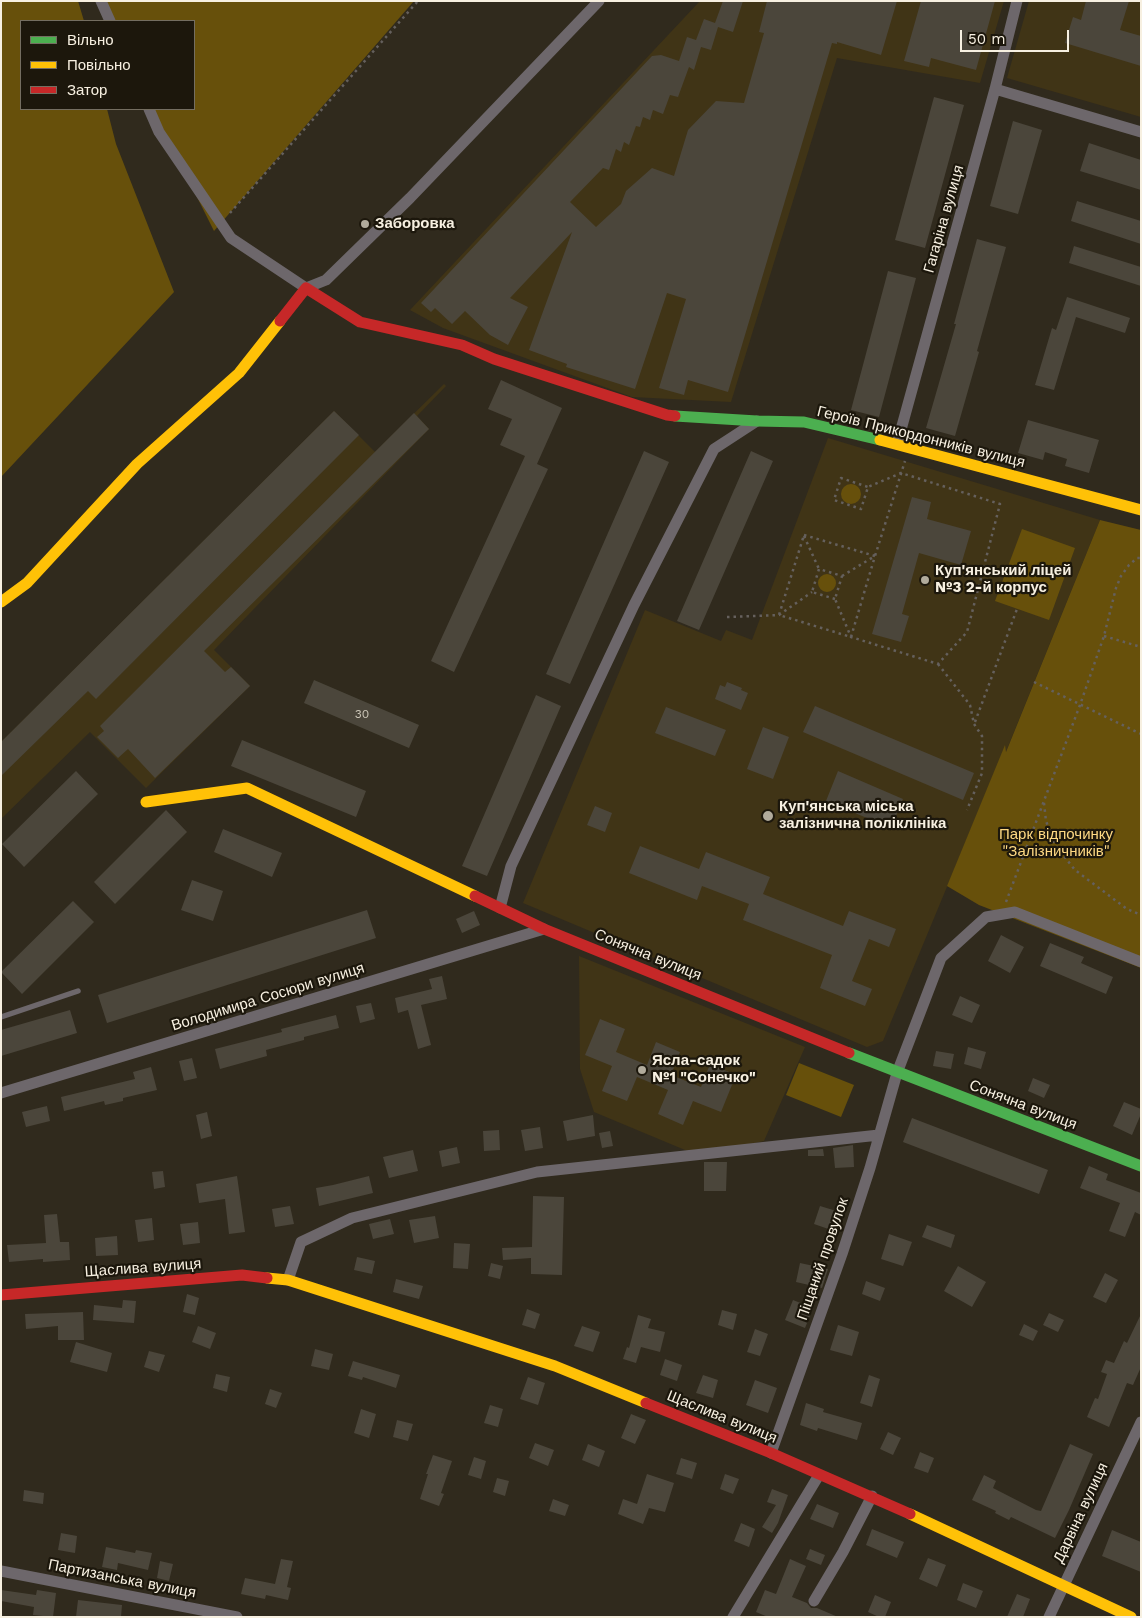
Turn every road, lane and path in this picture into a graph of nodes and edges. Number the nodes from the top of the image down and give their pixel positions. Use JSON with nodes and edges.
{"nodes":[{"id":1,"x":101,"y":1,"type":"edge"},
{"id":2,"x":418,"y":1,"type":"edge"},
{"id":3,"x":599,"y":1,"type":"edge"},
{"id":4,"x":1017,"y":1,"type":"edge"},
{"id":5,"x":110,"y":20,"type":"edge"},
{"id":6,"x":996,"y":89,"type":"junction"},
{"id":7,"x":149,"y":110,"type":"edge"},
{"id":8,"x":1141,"y":132,"type":"edge"},
{"id":9,"x":221,"y":224,"type":"junction"},
{"id":10,"x":306,"y":288,"type":"junction"},
{"id":11,"x":757,"y":421,"type":"junction"},
{"id":12,"x":897,"y":444,"type":"junction"},
{"id":13,"x":909,"y":447,"type":"junction"},
{"id":14,"x":900,"y":473,"type":"junction"},
{"id":15,"x":868,"y":487,"type":"junction"},
{"id":16,"x":1141,"y":510,"type":"edge"},
{"id":17,"x":804,"y":535,"type":"junction"},
{"id":18,"x":875,"y":556,"type":"junction"},
{"id":19,"x":1141,"y":558,"type":"edge"},
{"id":20,"x":819,"y":569,"type":"junction"},
{"id":21,"x":842,"y":576,"type":"junction"},
{"id":22,"x":812,"y":592,"type":"junction"},
{"id":23,"x":835,"y":599,"type":"junction"},
{"id":24,"x":1,"y":602,"type":"edge"},
{"id":25,"x":1017,"y":609,"type":"dead end"},
{"id":26,"x":780,"y":615,"type":"junction"},
{"id":27,"x":727,"y":618,"type":"dead end"},
{"id":28,"x":1104,"y":636,"type":"junction"},
{"id":29,"x":851,"y":637,"type":"junction"},
{"id":30,"x":1141,"y":647,"type":"edge"},
{"id":31,"x":938,"y":664,"type":"junction"},
{"id":32,"x":1034,"y":682,"type":"dead end"},
{"id":33,"x":1080,"y":705,"type":"junction"},
{"id":34,"x":974,"y":724,"type":"junction"},
{"id":35,"x":1141,"y":734,"type":"edge"},
{"id":36,"x":146,"y":802,"type":"dead end"},
{"id":37,"x":1044,"y":802,"type":"junction"},
{"id":38,"x":967,"y":810,"type":"dead end"},
{"id":39,"x":500,"y":908,"type":"junction"},
{"id":40,"x":1002,"y":915,"type":"junction"},
{"id":41,"x":1141,"y":915,"type":"edge"},
{"id":42,"x":544,"y":930,"type":"junction"},
{"id":43,"x":1141,"y":962,"type":"edge"},
{"id":44,"x":78,"y":991,"type":"dead end"},
{"id":45,"x":1,"y":1017,"type":"edge"},
{"id":46,"x":897,"y":1073,"type":"junction"},
{"id":47,"x":1,"y":1093,"type":"edge"},
{"id":48,"x":879,"y":1135,"type":"junction"},
{"id":49,"x":1141,"y":1166,"type":"edge"},
{"id":50,"x":288,"y":1280,"type":"junction"},
{"id":51,"x":1,"y":1296,"type":"edge"},
{"id":52,"x":1141,"y":1422,"type":"edge"},
{"id":53,"x":771,"y":1453,"type":"junction"},
{"id":54,"x":819,"y":1475,"type":"junction"},
{"id":55,"x":872,"y":1496,"type":"junction"},
{"id":56,"x":1,"y":1570,"type":"edge"},
{"id":57,"x":1064,"y":1585,"type":"junction"},
{"id":58,"x":814,"y":1601,"type":"dead end"},
{"id":59,"x":237,"y":1617,"type":"edge"},
{"id":60,"x":733,"y":1617,"type":"edge"},
{"id":61,"x":1049,"y":1617,"type":"edge"},
{"id":62,"x":1131,"y":1617,"type":"edge"}],
"edges":[{"from":1,"to":5,"type":"street"},
{"from":2,"to":9,"type":"path"},
{"from":3,"to":10,"type":"street"},
{"from":4,"to":6,"type":"street","name":"Гагаріна вулиця"},
{"from":6,"to":8,"type":"street"},
{"from":6,"to":12,"type":"street","name":"Гагаріна вулиця"},
{"from":7,"to":9,"type":"street"},
{"from":9,"to":10,"type":"street"},
{"from":10,"to":11,"type":"street","name":"Героїв Прикордонників вулиця"},
{"from":10,"to":24,"type":"street"},
{"from":11,"to":12,"type":"street","name":"Героїв Прикордонників вулиця"},
{"from":11,"to":39,"type":"street"},
{"from":12,"to":13,"type":"street","name":"Героїв Прикордонників вулиця"},
{"from":13,"to":14,"type":"path"},
{"from":13,"to":16,"type":"street","name":"Героїв Прикордонників вулиця"},
{"from":14,"to":15,"type":"path"},
{"from":14,"to":18,"type":"path"},
{"from":14,"to":31,"type":"path"},
{"from":15,"to":15,"type":"path"},
{"from":17,"to":18,"type":"path"},
{"from":17,"to":20,"type":"path"},
{"from":17,"to":26,"type":"path"},
{"from":18,"to":21,"type":"path"},
{"from":18,"to":29,"type":"path"},
{"from":19,"to":28,"type":"path"},
{"from":20,"to":21,"type":"path"},
{"from":20,"to":22,"type":"path"},
{"from":21,"to":23,"type":"path"},
{"from":22,"to":23,"type":"path"},
{"from":22,"to":26,"type":"path"},
{"from":23,"to":29,"type":"path"},
{"from":25,"to":34,"type":"path"},
{"from":26,"to":27,"type":"path"},
{"from":26,"to":29,"type":"path"},
{"from":28,"to":30,"type":"path"},
{"from":28,"to":33,"type":"path"},
{"from":29,"to":31,"type":"path"},
{"from":31,"to":34,"type":"path"},
{"from":32,"to":33,"type":"path"},
{"from":33,"to":35,"type":"path"},
{"from":33,"to":37,"type":"path"},
{"from":34,"to":38,"type":"path"},
{"from":36,"to":39,"type":"street","name":"Сонячна вулиця"},
{"from":37,"to":40,"type":"path"},
{"from":37,"to":41,"type":"path"},
{"from":39,"to":42,"type":"street","name":"Сонячна вулиця"},
{"from":40,"to":43,"type":"street"},
{"from":40,"to":46,"type":"street","name":"Піщаний провулок"},
{"from":42,"to":46,"type":"street","name":"Сонячна вулиця"},
{"from":42,"to":47,"type":"street","name":"Володимира Сосюри вулиця"},
{"from":44,"to":45,"type":"lane"},
{"from":46,"to":48,"type":"street","name":"Піщаний провулок"},
{"from":46,"to":49,"type":"street","name":"Сонячна вулиця"},
{"from":48,"to":50,"type":"street"},
{"from":48,"to":53,"type":"street","name":"Піщаний провулок"},
{"from":50,"to":51,"type":"street","name":"Щаслива вулиця"},
{"from":50,"to":53,"type":"street","name":"Щаслива вулиця"},
{"from":52,"to":57,"type":"street","name":"Дарвіна вулиця"},
{"from":53,"to":54,"type":"street","name":"Щаслива вулиця"},
{"from":54,"to":55,"type":"street","name":"Щаслива вулиця"},
{"from":54,"to":60,"type":"street"},
{"from":55,"to":57,"type":"street","name":"Щаслива вулиця"},
{"from":55,"to":58,"type":"street"},
{"from":56,"to":59,"type":"street","name":"Партизанська вулиця"},
{"from":57,"to":61,"type":"street","name":"Дарвіна вулиця"},
{"from":57,"to":62,"type":"street","name":"Щаслива вулиця"}]}
